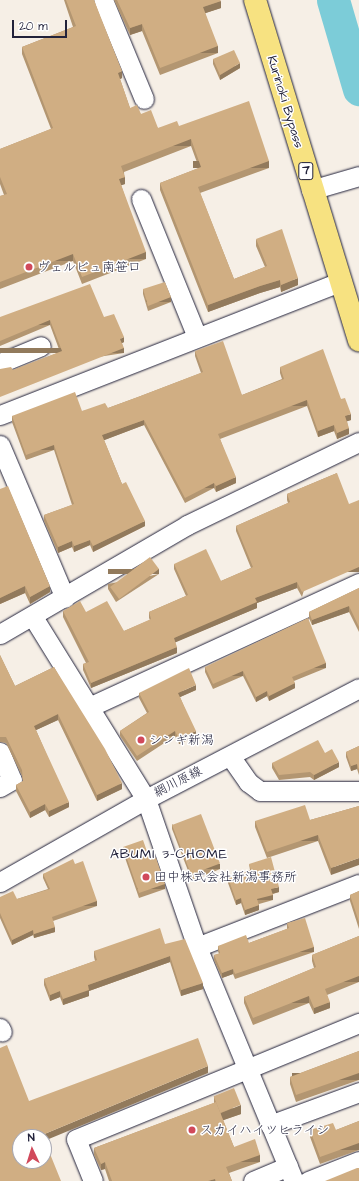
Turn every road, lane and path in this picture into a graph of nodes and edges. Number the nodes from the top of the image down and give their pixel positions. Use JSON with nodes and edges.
{"nodes":[{"id":1,"x":103,"y":0,"type":"edge"},
{"id":2,"x":255,"y":0,"type":"edge"},
{"id":3,"x":144,"y":99,"type":"dead end"},
{"id":4,"x":359,"y":176,"type":"edge"},
{"id":5,"x":311,"y":190,"type":"junction"},
{"id":6,"x":142,"y":199,"type":"dead end"},
{"id":7,"x":340,"y":282,"type":"junction"},
{"id":8,"x":197,"y":337,"type":"junction"},
{"id":9,"x":359,"y":340,"type":"edge"},
{"id":10,"x":41,"y":346,"type":"dead end"},
{"id":11,"x":0,"y":363,"type":"edge"},
{"id":12,"x":0,"y":415,"type":"edge"},
{"id":13,"x":359,"y":442,"type":"edge"},
{"id":14,"x":0,"y":445,"type":"edge"},
{"id":15,"x":359,"y":583,"type":"edge"},
{"id":16,"x":66,"y":598,"type":"junction"},
{"id":17,"x":33,"y":617,"type":"junction"},
{"id":18,"x":0,"y":634,"type":"edge"},
{"id":19,"x":359,"y":688,"type":"edge"},
{"id":20,"x":87,"y":708,"type":"junction"},
{"id":21,"x":0,"y":752,"type":"edge"},
{"id":22,"x":230,"y":756,"type":"junction"},
{"id":23,"x":0,"y":787,"type":"edge"},
{"id":24,"x":359,"y":791,"type":"edge"},
{"id":25,"x":146,"y":799,"type":"junction"},
{"id":26,"x":0,"y":882,"type":"edge"},
{"id":27,"x":359,"y":884,"type":"edge"},
{"id":28,"x":197,"y":947,"type":"junction"},
{"id":29,"x":359,"y":1023,"type":"edge"},
{"id":30,"x":247,"y":1068,"type":"junction"},
{"id":31,"x":359,"y":1092,"type":"edge"},
{"id":32,"x":270,"y":1125,"type":"junction"},
{"id":33,"x":359,"y":1161,"type":"edge"},
{"id":34,"x":291,"y":1174,"type":"edge"},
{"id":35,"x":93,"y":1181,"type":"edge"},
{"id":36,"x":253,"y":1181,"type":"edge"},
{"id":37,"x":308,"y":1181,"type":"edge"}],
"edges":[{"from":1,"to":3,"type":"street"},
{"from":2,"to":5,"type":"highway","name":"Kurinoki Bypass","number":"7"},
{"from":4,"to":5,"type":"street"},
{"from":5,"to":7,"type":"highway","name":"Kurinoki Bypass","number":"7"},
{"from":6,"to":8,"type":"street"},
{"from":7,"to":8,"type":"street"},
{"from":7,"to":9,"type":"highway","name":"Kurinoki Bypass","number":"7"},
{"from":8,"to":12,"type":"street"},
{"from":10,"to":11,"type":"street"},
{"from":13,"to":16,"type":"street"},
{"from":14,"to":16,"type":"street"},
{"from":15,"to":20,"type":"street"},
{"from":16,"to":17,"type":"street"},
{"from":17,"to":18,"type":"street"},
{"from":17,"to":20,"type":"street"},
{"from":19,"to":22,"type":"street","name":"網川原線"},
{"from":20,"to":25,"type":"street"},
{"from":21,"to":23,"type":"street"},
{"from":22,"to":24,"type":"street"},
{"from":22,"to":25,"type":"street","name":"網川原線"},
{"from":25,"to":26,"type":"street","name":"網川原線"},
{"from":25,"to":28,"type":"street"},
{"from":27,"to":28,"type":"street"},
{"from":28,"to":30,"type":"street"},
{"from":29,"to":30,"type":"street"},
{"from":30,"to":32,"type":"street"},
{"from":30,"to":35,"type":"street"},
{"from":31,"to":32,"type":"street"},
{"from":32,"to":34,"type":"street"},
{"from":33,"to":37,"type":"street"},
{"from":34,"to":36,"type":"street"}]}
